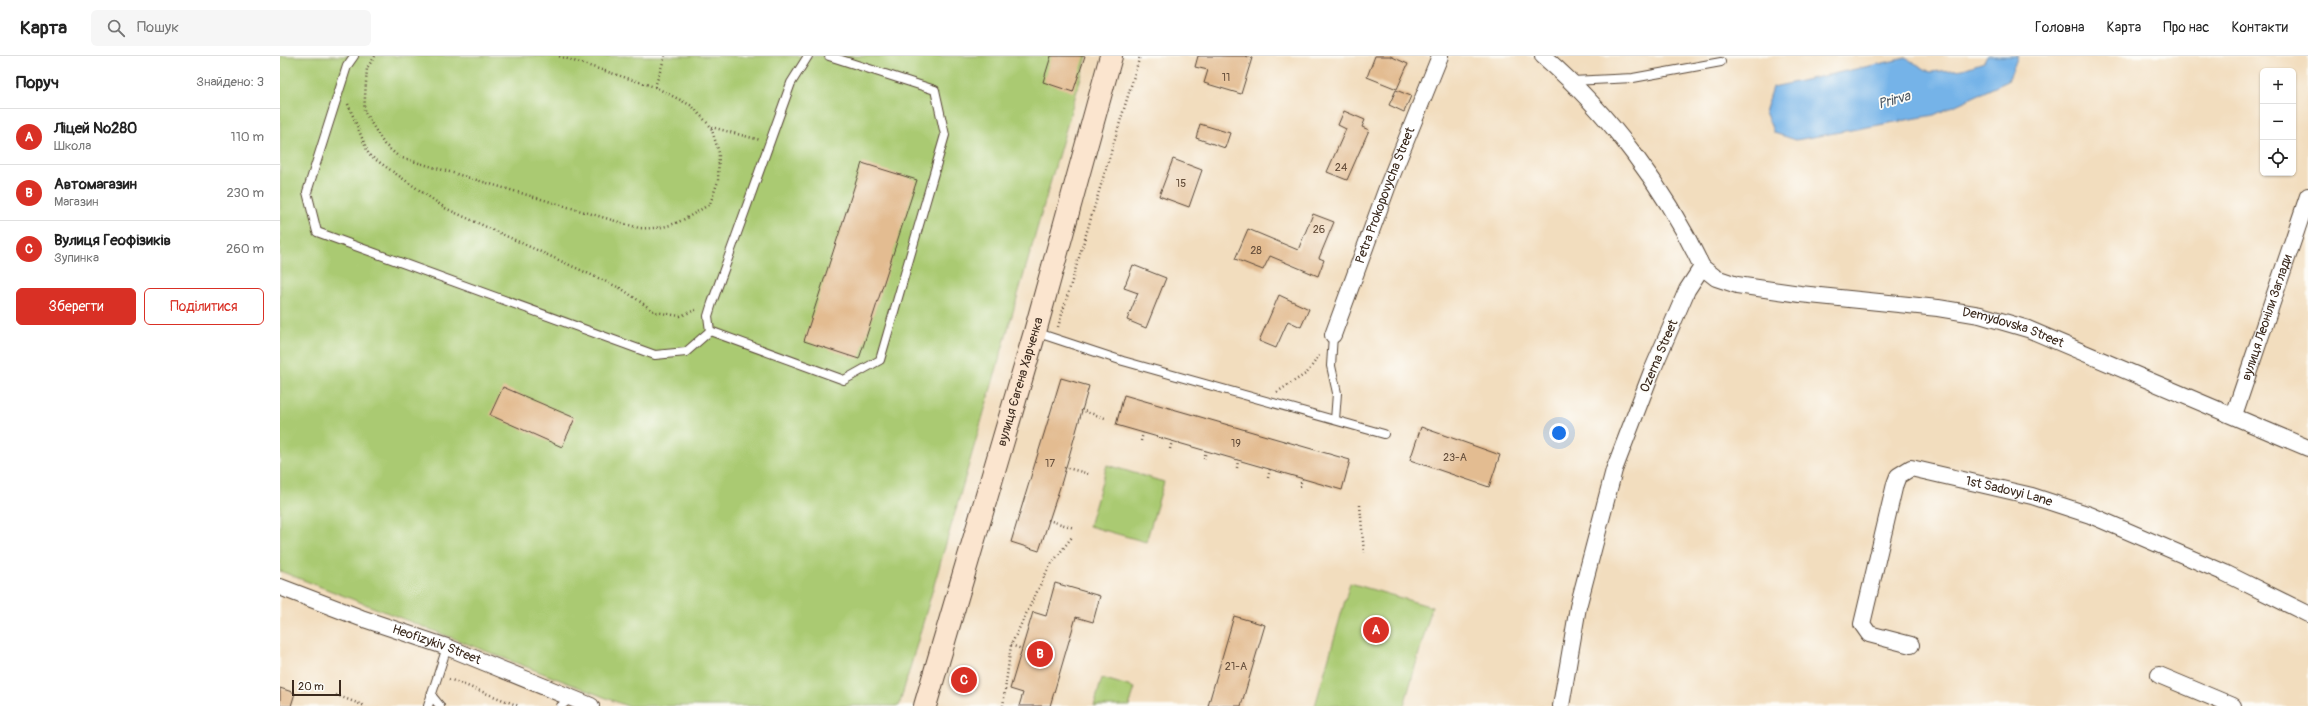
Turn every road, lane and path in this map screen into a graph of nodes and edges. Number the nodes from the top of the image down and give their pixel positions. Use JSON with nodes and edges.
{"nodes":[{"id":1,"x":354,"y":56,"type":"edge"},
{"id":2,"x":375,"y":56,"type":"edge"},
{"id":3,"x":558,"y":56,"type":"edge"},
{"id":4,"x":665,"y":56,"type":"edge"},
{"id":5,"x":808,"y":56,"type":"edge"},
{"id":6,"x":829,"y":56,"type":"edge"},
{"id":7,"x":1111,"y":56,"type":"edge"},
{"id":8,"x":1440,"y":56,"type":"edge"},
{"id":9,"x":1543,"y":56,"type":"edge"},
{"id":10,"x":1721,"y":62,"type":"dead end"},
{"id":11,"x":1572,"y":81,"type":"junction"},
{"id":12,"x":654,"y":88,"type":"junction"},
{"id":13,"x":347,"y":96,"type":"dead end"},
{"id":14,"x":711,"y":127,"type":"junction"},
{"id":15,"x":770,"y":143,"type":"junction"},
{"id":16,"x":2308,"y":196,"type":"edge"},
{"id":17,"x":1702,"y":267,"type":"junction"},
{"id":18,"x":712,"y":303,"type":"junction"},
{"id":19,"x":710,"y":331,"type":"junction"},
{"id":20,"x":1035,"y":332,"type":"junction"},
{"id":21,"x":1333,"y":335,"type":"junction"},
{"id":22,"x":1263,"y":402,"type":"junction"},
{"id":23,"x":1081,"y":410,"type":"dead end"},
{"id":24,"x":2234,"y":415,"type":"junction"},
{"id":25,"x":1105,"y":418,"type":"dead end"},
{"id":26,"x":1335,"y":420,"type":"junction"},
{"id":27,"x":1143,"y":433,"type":"dead end"},
{"id":28,"x":1384,"y":434,"type":"dead end"},
{"id":29,"x":1141,"y":441,"type":"dead end"},
{"id":30,"x":1172,"y":441,"type":"dead end"},
{"id":31,"x":2308,"y":448,"type":"edge"},
{"id":32,"x":1170,"y":449,"type":"dead end"},
{"id":33,"x":1206,"y":451,"type":"dead end"},
{"id":34,"x":1204,"y":459,"type":"dead end"},
{"id":35,"x":1238,"y":460,"type":"dead end"},
{"id":36,"x":1064,"y":467,"type":"dead end"},
{"id":37,"x":1236,"y":468,"type":"dead end"},
{"id":38,"x":1270,"y":469,"type":"dead end"},
{"id":39,"x":1089,"y":474,"type":"dead end"},
{"id":40,"x":1268,"y":478,"type":"dead end"},
{"id":41,"x":1302,"y":478,"type":"dead end"},
{"id":42,"x":1300,"y":487,"type":"dead end"},
{"id":43,"x":1360,"y":505,"type":"dead end"},
{"id":44,"x":1048,"y":520,"type":"dead end"},
{"id":45,"x":1074,"y":528,"type":"dead end"},
{"id":46,"x":1072,"y":537,"type":"dead end"},
{"id":47,"x":1364,"y":553,"type":"dead end"},
{"id":48,"x":280,"y":587,"type":"edge"},
{"id":49,"x":2308,"y":614,"type":"edge"},
{"id":50,"x":1011,"y":645,"type":"junction"},
{"id":51,"x":1911,"y":645,"type":"dead end"},
{"id":52,"x":447,"y":647,"type":"junction"},
{"id":53,"x":1022,"y":648,"type":"dead end"},
{"id":54,"x":2159,"y":674,"type":"dead end"},
{"id":55,"x":438,"y":675,"type":"junction"},
{"id":56,"x":336,"y":695,"type":"dead end"},
{"id":57,"x":431,"y":696,"type":"junction"},
{"id":58,"x":566,"y":702,"type":"edge"},
{"id":59,"x":364,"y":706,"type":"edge"},
{"id":60,"x":428,"y":706,"type":"edge"},
{"id":61,"x":440,"y":706,"type":"edge"},
{"id":62,"x":519,"y":706,"type":"edge"},
{"id":63,"x":591,"y":706,"type":"edge"},
{"id":64,"x":925,"y":706,"type":"edge"},
{"id":65,"x":1003,"y":706,"type":"edge"},
{"id":66,"x":1561,"y":706,"type":"edge"},
{"id":67,"x":2233,"y":706,"type":"edge"}],
"edges":[{"from":1,"to":19,"type":"lane"},
{"from":2,"to":14,"type":"path"},
{"from":3,"to":12,"type":"path"},
{"from":4,"to":12,"type":"path"},
{"from":5,"to":15,"type":"lane"},
{"from":6,"to":19,"type":"lane"},
{"from":7,"to":20,"type":"main road","name":"вулиця Євгена Харченка"},
{"from":8,"to":21,"type":"street","name":"Petra Prokopovycha Street"},
{"from":9,"to":11,"type":"street"},
{"from":10,"to":11,"type":"lane"},
{"from":11,"to":17,"type":"street"},
{"from":12,"to":14,"type":"path"},
{"from":13,"to":18,"type":"path"},
{"from":14,"to":15,"type":"path"},
{"from":15,"to":18,"type":"lane"},
{"from":16,"to":24,"type":"street","name":"вулиця Леоніли Заглади"},
{"from":17,"to":24,"type":"street","name":"Demydovska Street"},
{"from":17,"to":66,"type":"street","name":"Ozerna Street"},
{"from":18,"to":19,"type":"lane"},
{"from":20,"to":22,"type":"lane"},
{"from":20,"to":64,"type":"main road","name":"вулиця Євгена Харченка"},
{"from":21,"to":22,"type":"path"},
{"from":21,"to":26,"type":"lane"},
{"from":22,"to":26,"type":"lane"},
{"from":23,"to":25,"type":"path"},
{"from":24,"to":31,"type":"street","name":"Demydovska Street"},
{"from":26,"to":28,"type":"lane"},
{"from":27,"to":29,"type":"path"},
{"from":30,"to":32,"type":"path"},
{"from":33,"to":34,"type":"path"},
{"from":35,"to":37,"type":"path"},
{"from":36,"to":39,"type":"path"},
{"from":38,"to":40,"type":"path"},
{"from":41,"to":42,"type":"path"},
{"from":43,"to":47,"type":"path"},
{"from":44,"to":45,"type":"path"},
{"from":46,"to":50,"type":"path"},
{"from":48,"to":52,"type":"street","name":"Heofizykiv Street"},
{"from":49,"to":51,"type":"street","name":"1st Sadovyi Lane"},
{"from":50,"to":53,"type":"path"},
{"from":50,"to":65,"type":"path"},
{"from":52,"to":55,"type":"lane"},
{"from":52,"to":58,"type":"street","name":"Heofizykiv Street"},
{"from":54,"to":67,"type":"street"},
{"from":55,"to":57,"type":"lane"},
{"from":55,"to":62,"type":"path"},
{"from":56,"to":59,"type":"path"},
{"from":57,"to":60,"type":"lane"},
{"from":57,"to":61,"type":"lane"},
{"from":58,"to":63,"type":"street","name":"Heofizykiv Street"}]}
